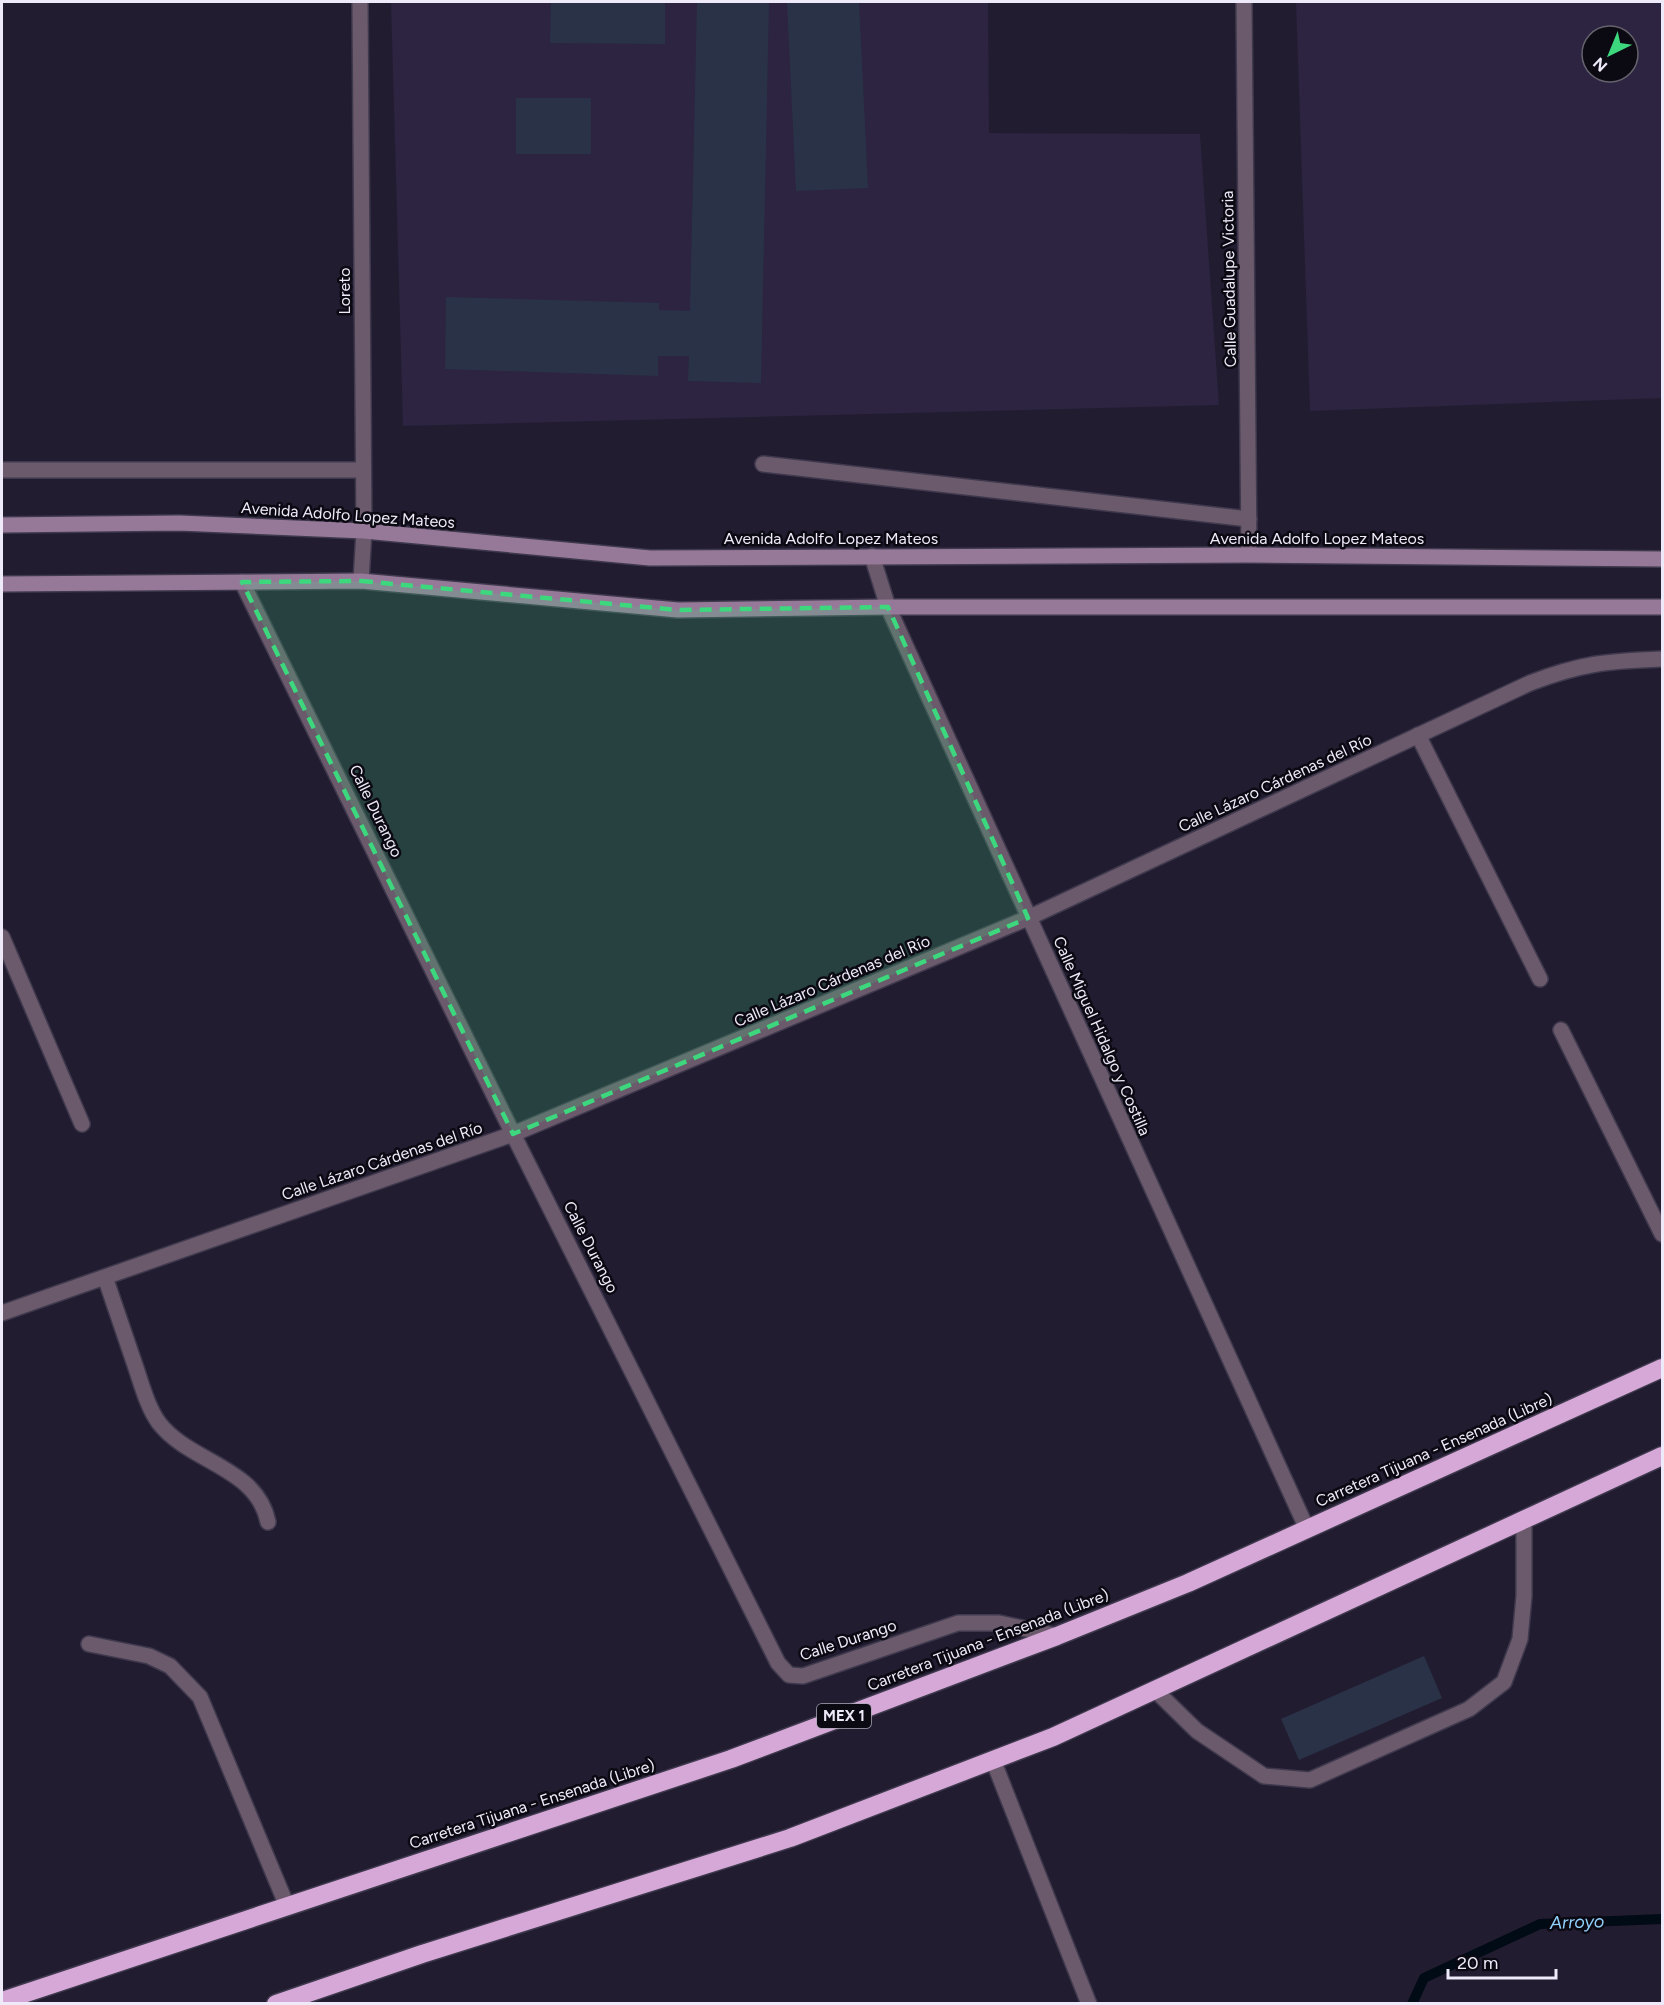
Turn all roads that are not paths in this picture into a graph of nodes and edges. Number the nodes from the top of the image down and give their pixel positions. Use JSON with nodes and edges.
{"nodes":[{"id":1,"x":360,"y":2,"type":"edge"},
{"id":2,"x":1244,"y":2,"type":"edge"},
{"id":3,"x":763,"y":464,"type":"dead end"},
{"id":4,"x":2,"y":470,"type":"edge"},
{"id":5,"x":363,"y":470,"type":"junction"},
{"id":6,"x":1249,"y":519,"type":"junction"},
{"id":7,"x":2,"y":525,"type":"edge"},
{"id":8,"x":364,"y":531,"type":"junction"},
{"id":9,"x":1249,"y":555,"type":"junction"},
{"id":10,"x":872,"y":556,"type":"junction"},
{"id":11,"x":1662,"y":559,"type":"edge"},
{"id":12,"x":361,"y":581,"type":"junction"},
{"id":13,"x":242,"y":582,"type":"junction"},
{"id":14,"x":2,"y":584,"type":"edge"},
{"id":15,"x":888,"y":607,"type":"junction"},
{"id":16,"x":1662,"y":607,"type":"edge"},
{"id":17,"x":1662,"y":659,"type":"edge"},
{"id":18,"x":1418,"y":735,"type":"junction"},
{"id":19,"x":1028,"y":918,"type":"junction"},
{"id":20,"x":2,"y":937,"type":"edge"},
{"id":21,"x":1540,"y":979,"type":"dead end"},
{"id":22,"x":1561,"y":1030,"type":"dead end"},
{"id":23,"x":82,"y":1124,"type":"dead end"},
{"id":24,"x":513,"y":1134,"type":"junction"},
{"id":25,"x":1662,"y":1234,"type":"edge"},
{"id":26,"x":105,"y":1277,"type":"junction"},
{"id":27,"x":2,"y":1313,"type":"edge"},
{"id":28,"x":1662,"y":1368,"type":"edge"},
{"id":29,"x":1662,"y":1456,"type":"edge"},
{"id":30,"x":1524,"y":1521,"type":"junction"},
{"id":31,"x":268,"y":1522,"type":"dead end"},
{"id":32,"x":1307,"y":1529,"type":"junction"},
{"id":33,"x":1057,"y":1636,"type":"junction"},
{"id":34,"x":88,"y":1644,"type":"dead end"},
{"id":35,"x":1155,"y":1690,"type":"junction"},
{"id":36,"x":993,"y":1760,"type":"junction"},
{"id":37,"x":287,"y":1906,"type":"junction"},
{"id":38,"x":2,"y":2001,"type":"edge"},
{"id":39,"x":276,"y":2004,"type":"edge"},
{"id":40,"x":1089,"y":2004,"type":"edge"}],
"edges":[{"from":1,"to":5,"type":"street","name":"Loreto"},
{"from":2,"to":6,"type":"street","name":"Calle Guadalupe Victoria"},
{"from":3,"to":6,"type":"street"},
{"from":4,"to":5,"type":"street"},
{"from":5,"to":8,"type":"street","name":"Loreto"},
{"from":6,"to":9,"type":"street","name":"Calle Guadalupe Victoria"},
{"from":7,"to":8,"type":"main road","name":"Avenida Adolfo Lopez Mateos"},
{"from":8,"to":10,"type":"main road","name":"Avenida Adolfo Lopez Mateos"},
{"from":8,"to":12,"type":"street","name":"Loreto"},
{"from":9,"to":10,"type":"main road","name":"Avenida Adolfo Lopez Mateos"},
{"from":9,"to":11,"type":"main road","name":"Avenida Adolfo Lopez Mateos"},
{"from":10,"to":15,"type":"street","name":"Calle Miguel Hidalgo y Costilla"},
{"from":12,"to":13,"type":"main road"},
{"from":12,"to":15,"type":"main road"},
{"from":13,"to":14,"type":"main road"},
{"from":13,"to":24,"type":"street","name":"Calle Durango"},
{"from":15,"to":16,"type":"main road"},
{"from":15,"to":19,"type":"street","name":"Calle Miguel Hidalgo y Costilla"},
{"from":17,"to":18,"type":"street","name":"Calle Lázaro Cárdenas del Río"},
{"from":18,"to":19,"type":"street","name":"Calle Lázaro Cárdenas del Río"},
{"from":18,"to":21,"type":"street"},
{"from":19,"to":24,"type":"street","name":"Calle Lázaro Cárdenas del Río"},
{"from":19,"to":32,"type":"street","name":"Calle Miguel Hidalgo y Costilla"},
{"from":20,"to":23,"type":"street"},
{"from":22,"to":25,"type":"street"},
{"from":24,"to":26,"type":"street","name":"Calle Lázaro Cárdenas del Río"},
{"from":24,"to":33,"type":"street","name":"Calle Durango"},
{"from":26,"to":27,"type":"street","name":"Calle Lázaro Cárdenas del Río"},
{"from":26,"to":31,"type":"street"},
{"from":28,"to":32,"type":"highway","name":"Carretera Tijuana - Ensenada (Libre)","number":"MEX 1"},
{"from":29,"to":30,"type":"highway"},
{"from":30,"to":35,"type":"highway"},
{"from":30,"to":35,"type":"street"},
{"from":32,"to":33,"type":"highway","name":"Carretera Tijuana - Ensenada (Libre)","number":"MEX 1"},
{"from":33,"to":37,"type":"highway","name":"Carretera Tijuana - Ensenada (Libre)","number":"MEX 1"},
{"from":34,"to":37,"type":"street"},
{"from":35,"to":36,"type":"highway"},
{"from":36,"to":39,"type":"highway"},
{"from":36,"to":40,"type":"street"},
{"from":37,"to":38,"type":"highway","name":"Carretera Tijuana - Ensenada (Libre)","number":"MEX 1"}]}
